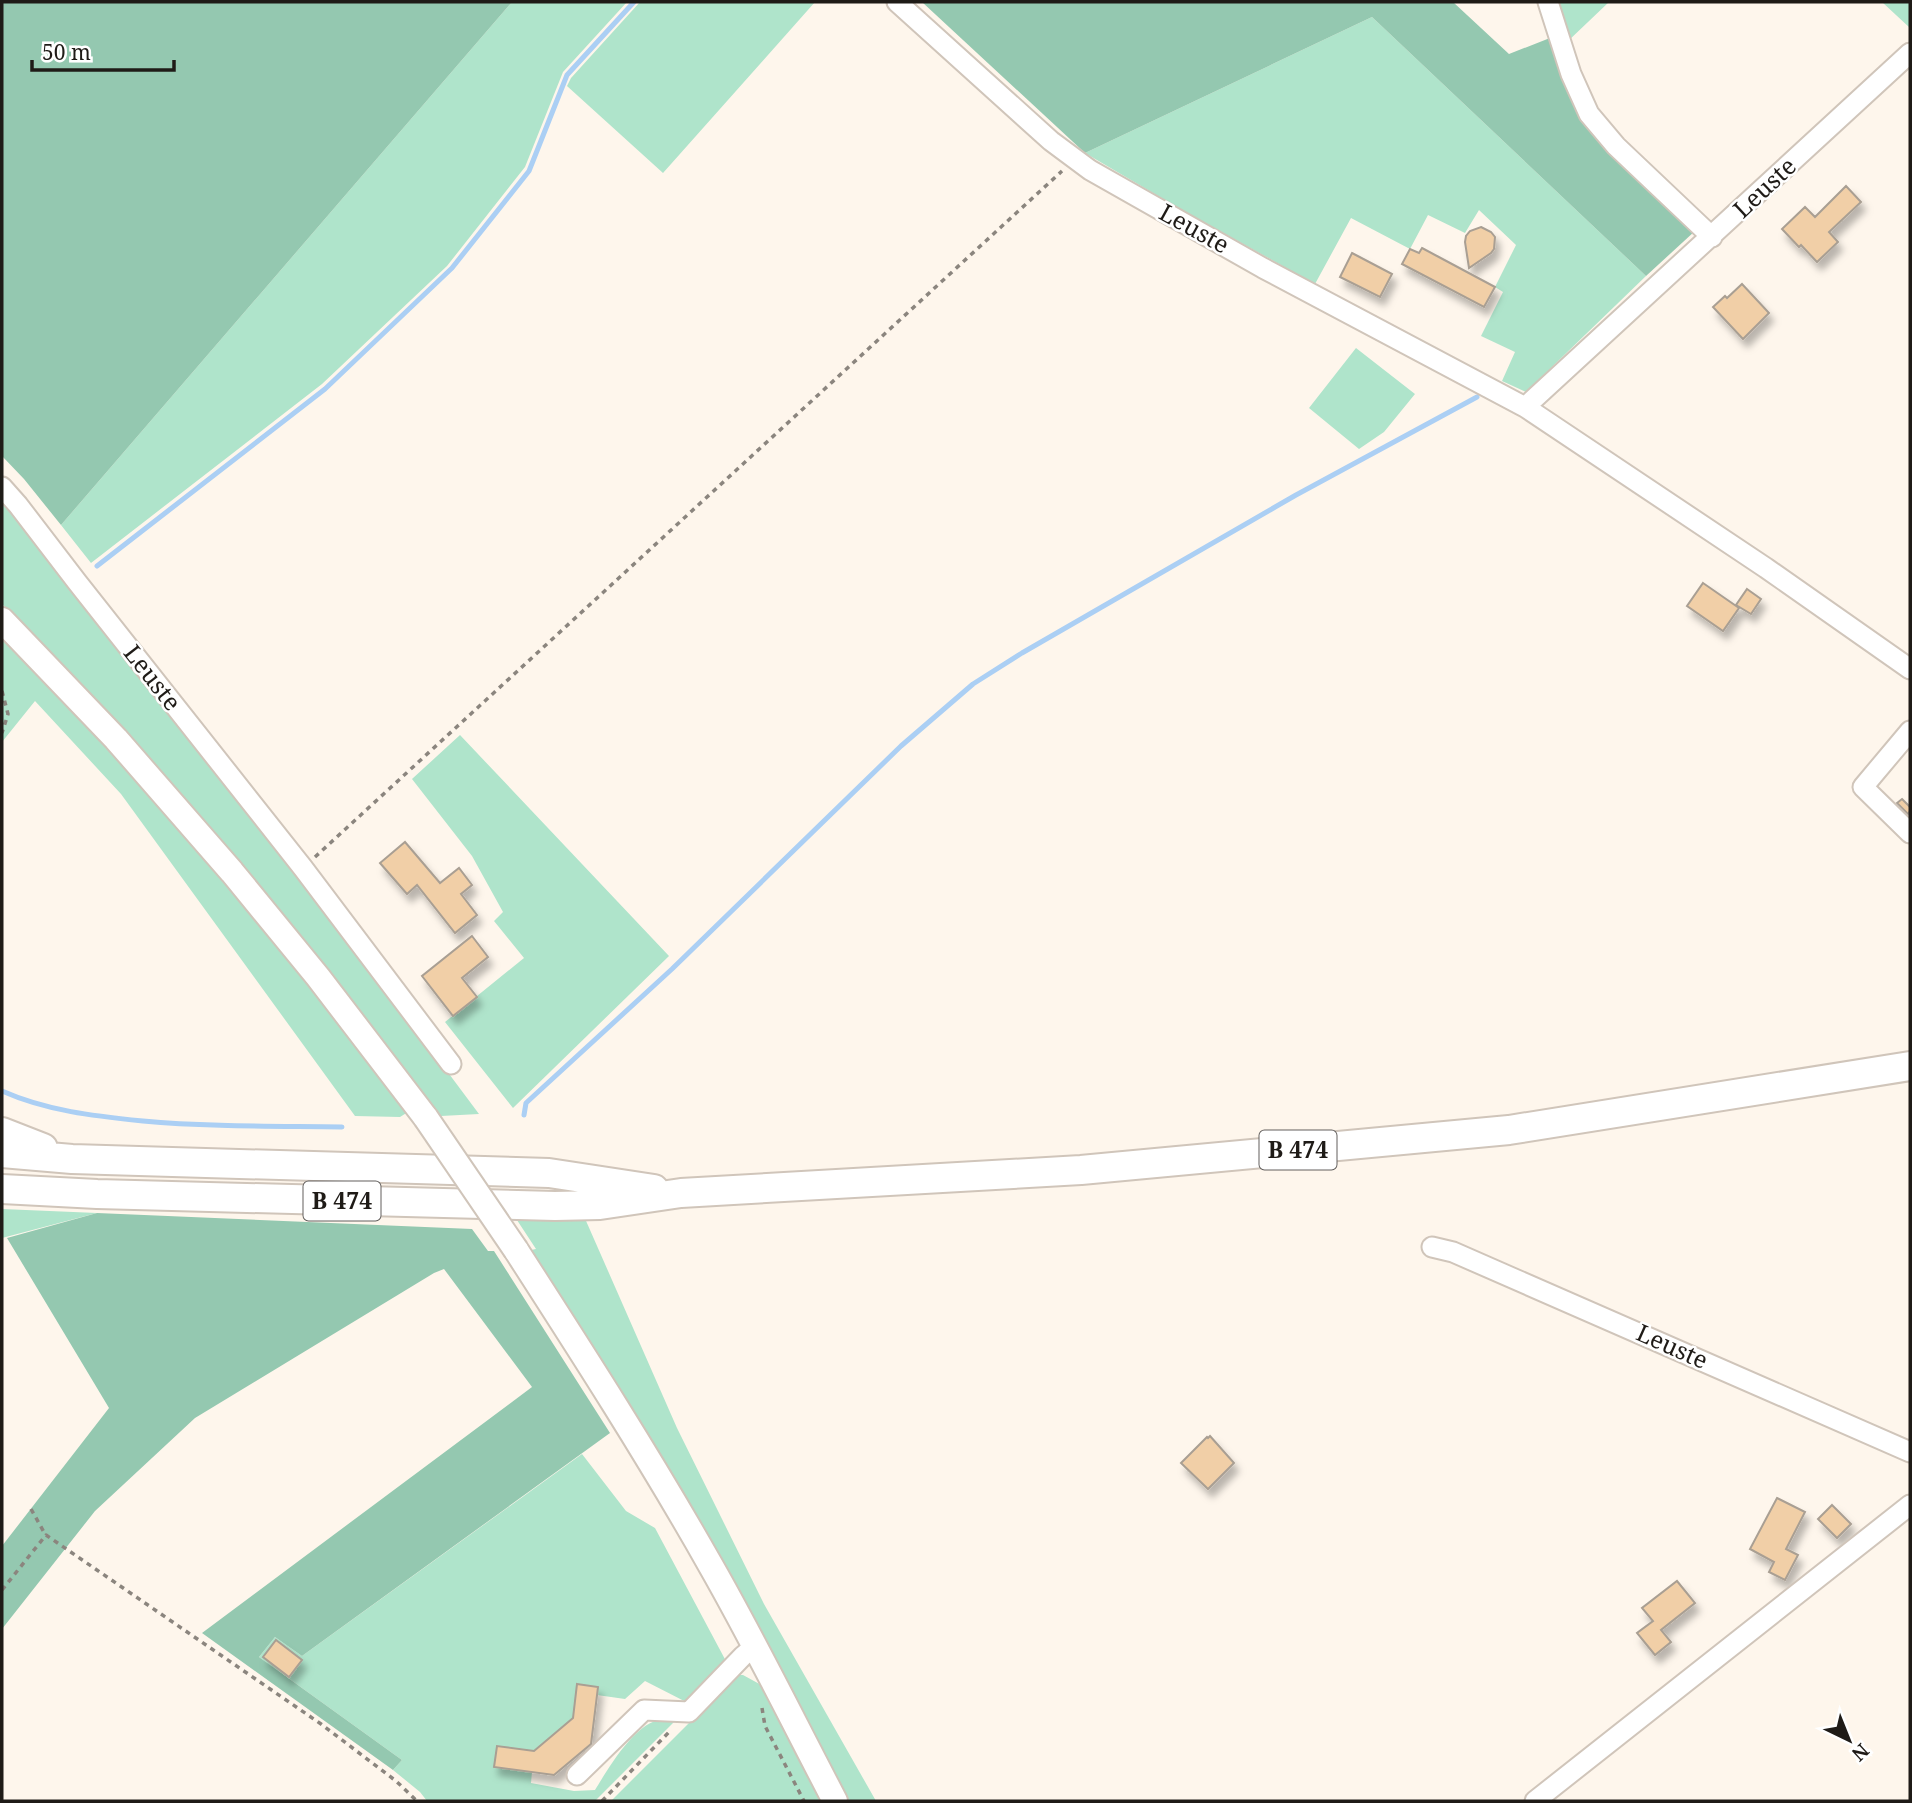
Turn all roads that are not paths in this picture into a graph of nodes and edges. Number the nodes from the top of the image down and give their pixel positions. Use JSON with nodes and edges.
{"nodes":[{"id":1,"x":897,"y":2,"type":"edge"},
{"id":2,"x":1548,"y":2,"type":"edge"},
{"id":3,"x":1910,"y":53,"type":"edge"},
{"id":4,"x":1712,"y":237,"type":"junction"},
{"id":5,"x":1525,"y":407,"type":"junction"},
{"id":6,"x":2,"y":487,"type":"edge"},
{"id":7,"x":2,"y":620,"type":"edge"},
{"id":8,"x":1910,"y":669,"type":"edge"},
{"id":9,"x":1910,"y":731,"type":"edge"},
{"id":10,"x":1910,"y":833,"type":"edge"},
{"id":11,"x":451,"y":1064,"type":"dead end"},
{"id":12,"x":1910,"y":1066,"type":"edge"},
{"id":13,"x":2,"y":1132,"type":"edge"},
{"id":14,"x":2,"y":1153,"type":"edge"},
{"id":15,"x":72,"y":1159,"type":"junction"},
{"id":16,"x":2,"y":1189,"type":"edge"},
{"id":17,"x":681,"y":1193,"type":"junction"},
{"id":18,"x":1433,"y":1247,"type":"dead end"},
{"id":19,"x":1910,"y":1452,"type":"edge"},
{"id":20,"x":1910,"y":1505,"type":"edge"},
{"id":21,"x":755,"y":1646,"type":"junction"},
{"id":22,"x":577,"y":1775,"type":"dead end"},
{"id":23,"x":835,"y":1801,"type":"edge"},
{"id":24,"x":1535,"y":1801,"type":"edge"}],
"edges":[{"from":1,"to":5,"type":"street","name":"Leuste"},
{"from":2,"to":4,"type":"street"},
{"from":3,"to":4,"type":"street","name":"Leuste"},
{"from":4,"to":5,"type":"street","name":"Leuste"},
{"from":5,"to":8,"type":"street","name":"Leuste"},
{"from":6,"to":11,"type":"street","name":"Leuste"},
{"from":7,"to":21,"type":"main road","bridge":true},
{"from":9,"to":10,"type":"street"},
{"from":12,"to":17,"type":"highway","number":"B 474"},
{"from":13,"to":15,"type":"highway"},
{"from":14,"to":15,"type":"highway","number":"B 474"},
{"from":15,"to":17,"type":"highway","number":"B 474"},
{"from":16,"to":17,"type":"highway","number":"B 474"},
{"from":18,"to":19,"type":"street","name":"Leuste"},
{"from":20,"to":24,"type":"street"},
{"from":21,"to":22,"type":"street"},
{"from":21,"to":23,"type":"main road"}]}
